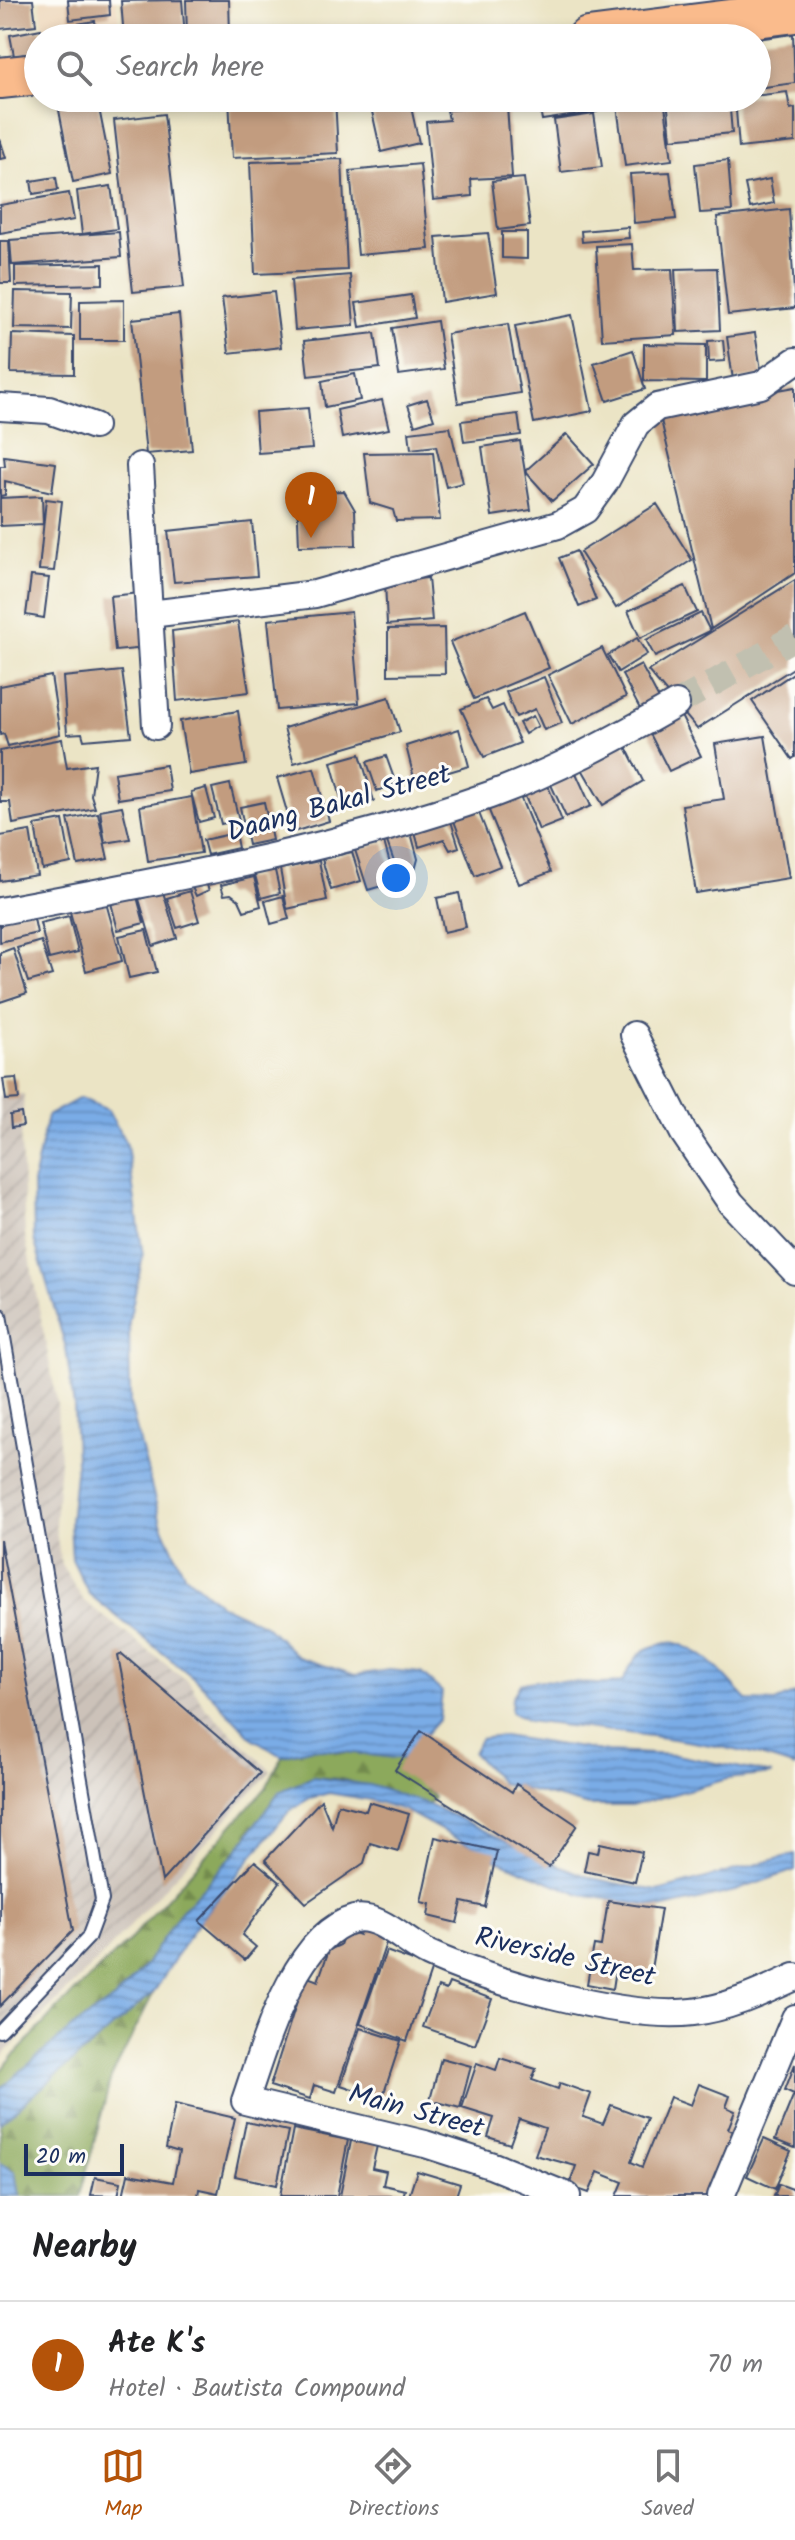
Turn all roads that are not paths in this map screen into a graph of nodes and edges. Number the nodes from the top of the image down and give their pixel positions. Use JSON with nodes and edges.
{"nodes":[{"id":1,"x":795,"y":12,"type":"edge"},
{"id":2,"x":699,"y":24,"type":"edge"},
{"id":3,"x":24,"y":75,"type":"edge"},
{"id":4,"x":0,"y":78,"type":"edge"},
{"id":5,"x":795,"y":361,"type":"edge"},
{"id":6,"x":0,"y":407,"type":"edge"},
{"id":7,"x":94,"y":426,"type":"dead end"},
{"id":8,"x":140,"y":466,"type":"dead end"},
{"id":9,"x":150,"y":614,"type":"junction"},
{"id":10,"x":676,"y":704,"type":"tunnel mouth"},
{"id":11,"x":156,"y":726,"type":"dead end"},
{"id":12,"x":0,"y":911,"type":"edge"},
{"id":13,"x":634,"y":1035,"type":"dead end"},
{"id":14,"x":795,"y":1271,"type":"edge"},
{"id":15,"x":0,"y":1315,"type":"edge"},
{"id":16,"x":795,"y":1977,"type":"edge"},
{"id":17,"x":795,"y":2018,"type":"edge"},
{"id":18,"x":0,"y":2031,"type":"edge"},
{"id":19,"x":245,"y":2101,"type":"joint"},
{"id":20,"x":567,"y":2196,"type":"edge"},
{"id":21,"x":721,"y":2196,"type":"edge"}],
"edges":[{"from":1,"to":2,"type":"main road"},
{"from":3,"to":4,"type":"main road"},
{"from":5,"to":9,"type":"street"},
{"from":6,"to":7,"type":"street"},
{"from":8,"to":9,"type":"street"},
{"from":9,"to":11,"type":"street"},
{"from":10,"to":12,"type":"street","name":"Daang Bakal Street"},
{"from":13,"to":14,"type":"street"},
{"from":15,"to":18,"type":"lane"},
{"from":16,"to":19,"type":"street","name":"Riverside Street"},
{"from":17,"to":21,"type":"street"},
{"from":19,"to":20,"type":"street","name":"Main Street"}]}
